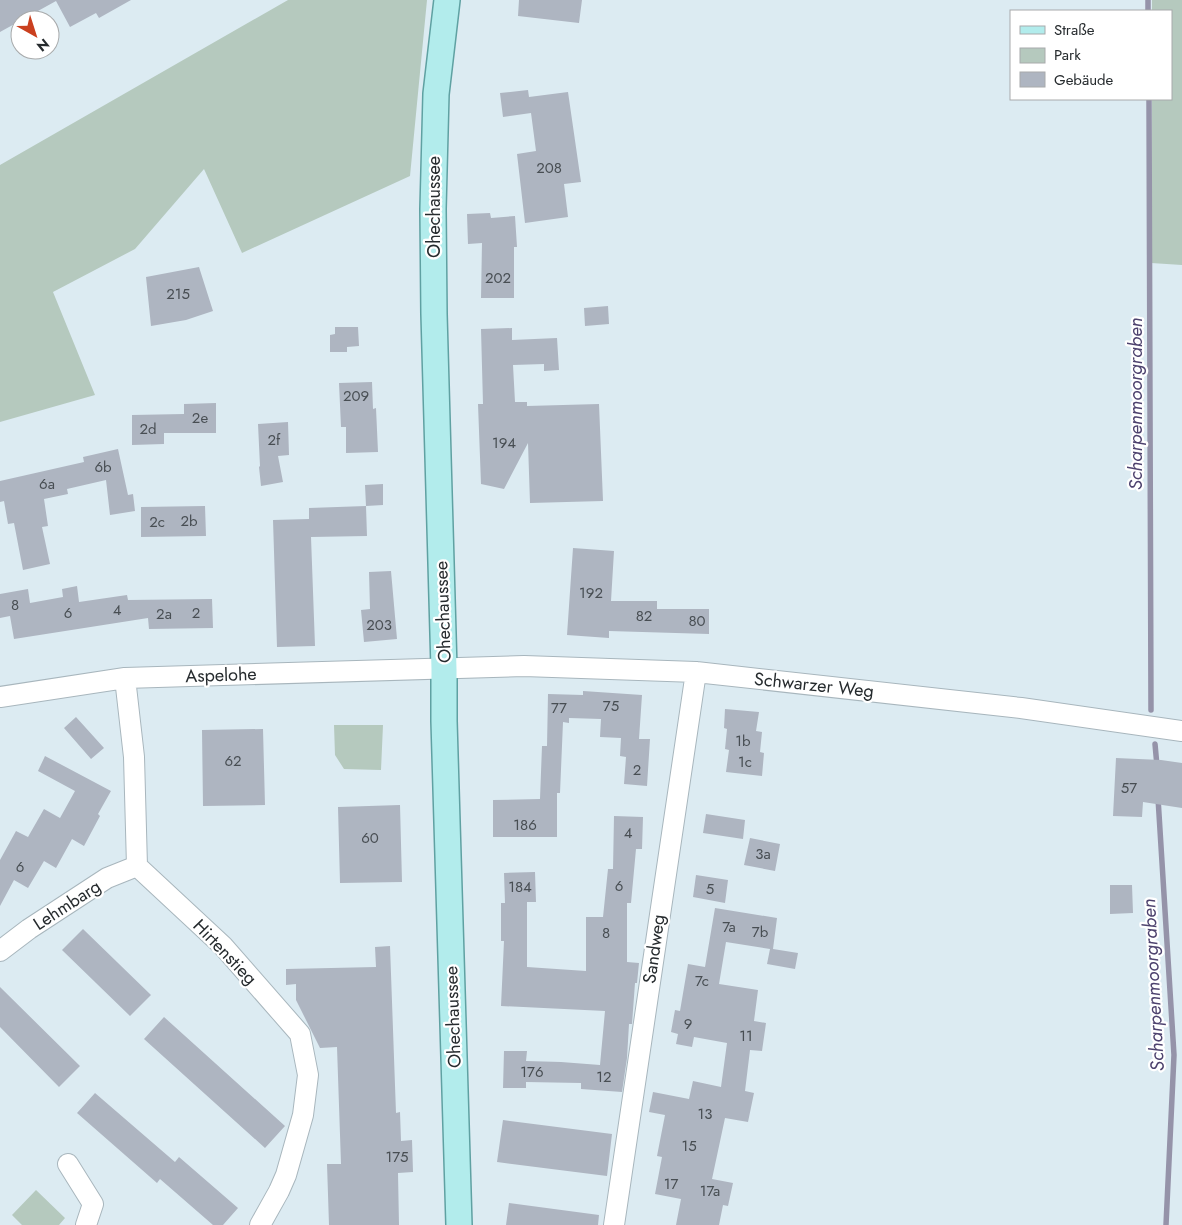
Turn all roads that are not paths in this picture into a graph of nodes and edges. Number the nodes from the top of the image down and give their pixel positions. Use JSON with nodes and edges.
{"nodes":[{"id":1,"x":447,"y":0,"type":"edge"},
{"id":2,"x":444,"y":669,"type":"junction"},
{"id":3,"x":696,"y":672,"type":"junction"},
{"id":4,"x":125,"y":678,"type":"junction"},
{"id":5,"x":0,"y":697,"type":"edge"},
{"id":6,"x":1182,"y":731,"type":"edge"},
{"id":7,"x":137,"y":866,"type":"junction"},
{"id":8,"x":0,"y":951,"type":"edge"},
{"id":9,"x":68,"y":1164,"type":"dead end"},
{"id":10,"x":86,"y":1225,"type":"edge"},
{"id":11,"x":260,"y":1225,"type":"edge"},
{"id":12,"x":459,"y":1225,"type":"edge"},
{"id":13,"x":614,"y":1225,"type":"edge"}],
"edges":[{"from":1,"to":2,"type":"main road","name":"Ohechaussee"},
{"from":2,"to":3,"type":"street","name":"Schwarzer Weg"},
{"from":2,"to":4,"type":"street","name":"Aspelohe"},
{"from":2,"to":12,"type":"main road","name":"Ohechaussee"},
{"from":3,"to":6,"type":"street","name":"Schwarzer Weg"},
{"from":3,"to":13,"type":"street","name":"Sandweg"},
{"from":4,"to":5,"type":"street","name":"Aspelohe"},
{"from":4,"to":7,"type":"street"},
{"from":7,"to":8,"type":"street","name":"Lehmbarg"},
{"from":7,"to":11,"type":"street","name":"Hirtenstieg"},
{"from":9,"to":10,"type":"street"}]}
